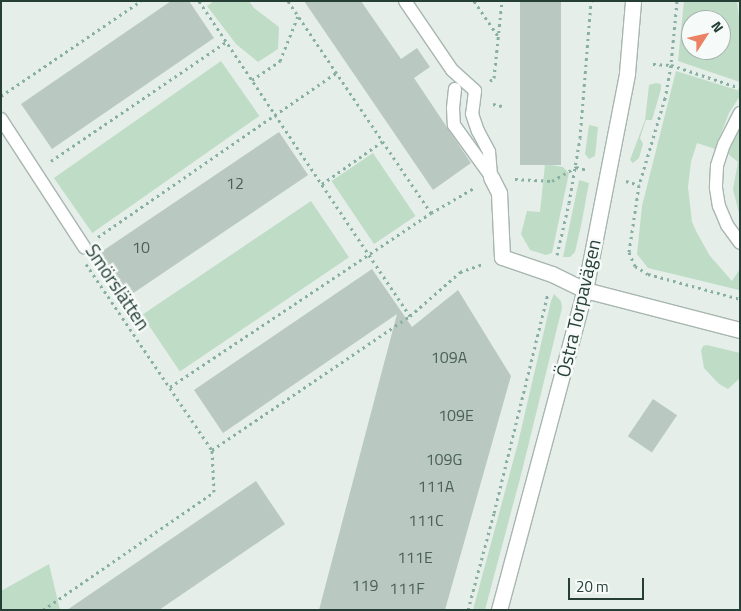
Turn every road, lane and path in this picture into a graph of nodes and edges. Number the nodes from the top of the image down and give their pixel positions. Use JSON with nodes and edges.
{"nodes":[{"id":1,"x":140,"y":1,"type":"edge"},
{"id":2,"x":199,"y":1,"type":"edge"},
{"id":3,"x":288,"y":1,"type":"edge"},
{"id":4,"x":405,"y":1,"type":"edge"},
{"id":5,"x":474,"y":1,"type":"edge"},
{"id":6,"x":502,"y":1,"type":"edge"},
{"id":7,"x":591,"y":1,"type":"edge"},
{"id":8,"x":633,"y":1,"type":"edge"},
{"id":9,"x":677,"y":1,"type":"edge"},
{"id":10,"x":298,"y":16,"type":"junction"},
{"id":11,"x":498,"y":36,"type":"junction"},
{"id":12,"x":226,"y":42,"type":"junction"},
{"id":13,"x":653,"y":64,"type":"dead end"},
{"id":14,"x":671,"y":65,"type":"junction"},
{"id":15,"x":336,"y":73,"type":"junction"},
{"id":16,"x":252,"y":80,"type":"junction"},
{"id":17,"x":740,"y":88,"type":"edge"},
{"id":18,"x":455,"y":89,"type":"dead end"},
{"id":19,"x":475,"y":91,"type":"junction"},
{"id":20,"x":1,"y":96,"type":"edge"},
{"id":21,"x":740,"y":113,"type":"edge"},
{"id":22,"x":275,"y":115,"type":"junction"},
{"id":23,"x":1,"y":119,"type":"edge"},
{"id":24,"x":383,"y":142,"type":"junction"},
{"id":25,"x":576,"y":167,"type":"junction"},
{"id":26,"x":591,"y":171,"type":"dead end"},
{"id":27,"x":36,"y":172,"type":"junction"},
{"id":28,"x":492,"y":177,"type":"junction"},
{"id":29,"x":626,"y":181,"type":"dead end"},
{"id":30,"x":322,"y":184,"type":"junction"},
{"id":31,"x":639,"y":185,"type":"junction"},
{"id":32,"x":431,"y":213,"type":"junction"},
{"id":33,"x":740,"y":243,"type":"edge"},
{"id":34,"x":80,"y":249,"type":"junction"},
{"id":35,"x":369,"y":254,"type":"junction"},
{"id":36,"x":502,"y":257,"type":"junction"},
{"id":37,"x":552,"y":274,"type":"junction"},
{"id":38,"x":585,"y":290,"type":"junction"},
{"id":39,"x":739,"y":298,"type":"edge"},
{"id":40,"x":410,"y":316,"type":"junction"},
{"id":41,"x":740,"y":330,"type":"edge"},
{"id":42,"x":170,"y":388,"type":"junction"},
{"id":43,"x":212,"y":450,"type":"junction"},
{"id":44,"x":43,"y":610,"type":"edge"},
{"id":45,"x":468,"y":610,"type":"edge"},
{"id":46,"x":499,"y":610,"type":"edge"}],
"edges":[{"from":1,"to":20,"type":"path"},
{"from":2,"to":12,"type":"path"},
{"from":3,"to":10,"type":"path"},
{"from":4,"to":19,"type":"lane"},
{"from":5,"to":11,"type":"path"},
{"from":6,"to":11,"type":"path"},
{"from":7,"to":25,"type":"path"},
{"from":8,"to":38,"type":"street","name":"Östra Torpavägen"},
{"from":9,"to":14,"type":"path"},
{"from":10,"to":15,"type":"path"},
{"from":10,"to":16,"type":"path"},
{"from":11,"to":19,"type":"path"},
{"from":12,"to":16,"type":"path"},
{"from":12,"to":27,"type":"path"},
{"from":13,"to":14,"type":"path"},
{"from":14,"to":17,"type":"path"},
{"from":14,"to":31,"type":"path"},
{"from":15,"to":22,"type":"path"},
{"from":15,"to":24,"type":"path"},
{"from":16,"to":22,"type":"path"},
{"from":18,"to":28,"type":"lane"},
{"from":19,"to":28,"type":"lane"},
{"from":21,"to":33,"type":"lane"},
{"from":22,"to":30,"type":"path"},
{"from":22,"to":34,"type":"path"},
{"from":23,"to":27,"type":"lane"},
{"from":24,"to":30,"type":"path"},
{"from":24,"to":32,"type":"path"},
{"from":25,"to":26,"type":"path"},
{"from":25,"to":28,"type":"path"},
{"from":25,"to":37,"type":"path"},
{"from":27,"to":34,"type":"lane"},
{"from":28,"to":32,"type":"path"},
{"from":28,"to":36,"type":"street"},
{"from":29,"to":31,"type":"path"},
{"from":30,"to":35,"type":"path"},
{"from":31,"to":39,"type":"path"},
{"from":32,"to":35,"type":"path"},
{"from":34,"to":42,"type":"path","name":"Smörslätten"},
{"from":35,"to":40,"type":"path"},
{"from":35,"to":42,"type":"path"},
{"from":36,"to":37,"type":"street"},
{"from":36,"to":40,"type":"path"},
{"from":37,"to":38,"type":"street"},
{"from":37,"to":45,"type":"path"},
{"from":38,"to":41,"type":"street"},
{"from":38,"to":46,"type":"street","name":"Östra Torpavägen"},
{"from":40,"to":43,"type":"path"},
{"from":42,"to":43,"type":"path","name":"Smörslätten"},
{"from":43,"to":44,"type":"path"}]}
